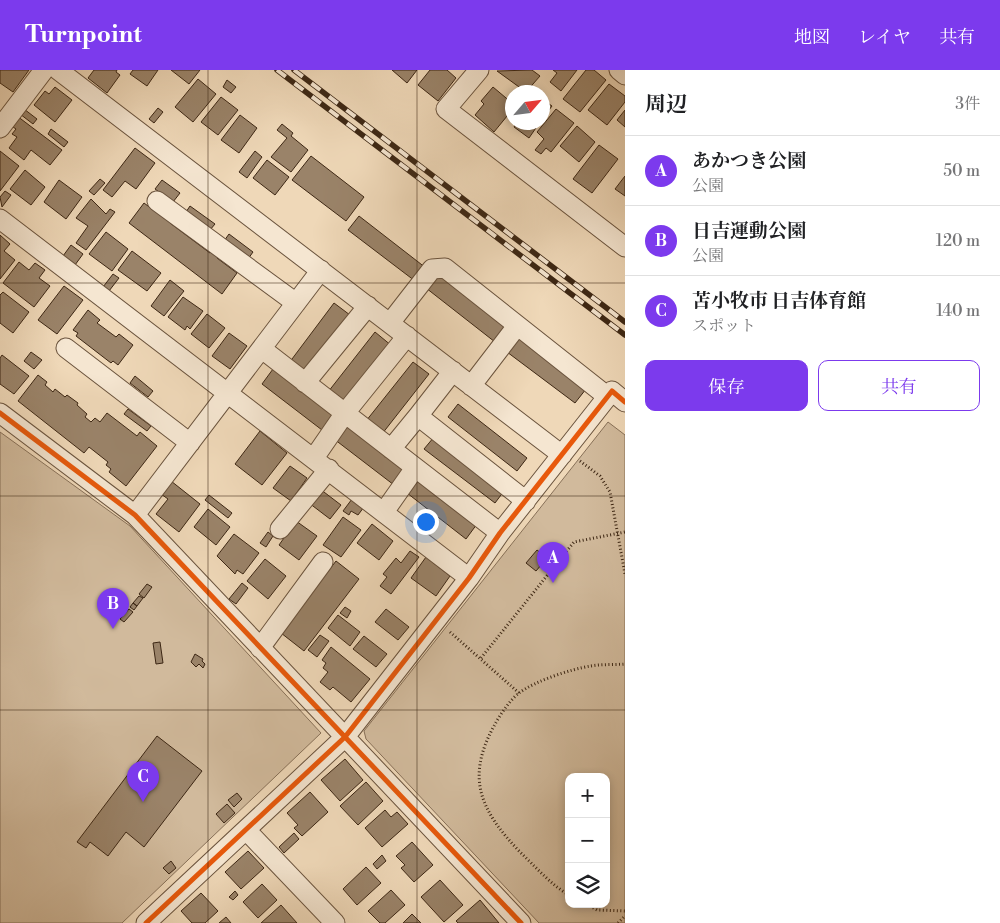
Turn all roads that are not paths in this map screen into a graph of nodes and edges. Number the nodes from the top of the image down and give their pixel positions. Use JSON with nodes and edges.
{"nodes":[{"id":1,"x":44,"y":70,"type":"edge"},
{"id":2,"x":58,"y":70,"type":"edge"},
{"id":3,"x":479,"y":70,"type":"edge"},
{"id":4,"x":619,"y":70,"type":"edge"},
{"id":5,"x":625,"y":75,"type":"edge"},
{"id":6,"x":0,"y":128,"type":"edge"},
{"id":7,"x":157,"y":201,"type":"dead end"},
{"id":8,"x":0,"y":219,"type":"edge"},
{"id":9,"x":625,"y":247,"type":"edge"},
{"id":10,"x":321,"y":270,"type":"junction"},
{"id":11,"x":296,"y":303,"type":"junction"},
{"id":12,"x":368,"y":306,"type":"junction"},
{"id":13,"x":390,"y":323,"type":"junction"},
{"id":14,"x":517,"y":326,"type":"junction"},
{"id":15,"x":407,"y":336,"type":"junction"},
{"id":16,"x":66,"y":348,"type":"dead end"},
{"id":17,"x":262,"y":349,"type":"junction"},
{"id":18,"x":453,"y":371,"type":"junction"},
{"id":19,"x":305,"y":383,"type":"junction"},
{"id":20,"x":471,"y":386,"type":"junction"},
{"id":21,"x":229,"y":393,"type":"junction"},
{"id":22,"x":616,"y":399,"type":"edge"},
{"id":23,"x":345,"y":413,"type":"junction"},
{"id":24,"x":0,"y":414,"type":"edge"},
{"id":25,"x":418,"y":416,"type":"junction"},
{"id":26,"x":190,"y":444,"type":"junction"},
{"id":27,"x":391,"y":449,"type":"junction"},
{"id":28,"x":567,"y":456,"type":"junction"},
{"id":29,"x":314,"y":458,"type":"junction"},
{"id":30,"x":415,"y":468,"type":"junction"},
{"id":31,"x":329,"y":470,"type":"junction"},
{"id":32,"x":526,"y":501,"type":"junction"},
{"id":33,"x":384,"y":512,"type":"junction"},
{"id":34,"x":135,"y":515,"type":"junction"},
{"id":35,"x":280,"y":529,"type":"dead end"},
{"id":36,"x":500,"y":533,"type":"junction"},
{"id":37,"x":323,"y":562,"type":"dead end"},
{"id":38,"x":469,"y":578,"type":"junction"},
{"id":39,"x":260,"y":648,"type":"junction"},
{"id":40,"x":345,"y":737,"type":"junction"},
{"id":41,"x":247,"y":831,"type":"junction"},
{"id":42,"x":146,"y":923,"type":"edge"},
{"id":43,"x":335,"y":923,"type":"edge"},
{"id":44,"x":521,"y":923,"type":"edge"}],
"edges":[{"from":1,"to":6,"type":"street"},
{"from":2,"to":10,"type":"street"},
{"from":3,"to":9,"type":"street"},
{"from":4,"to":5,"type":"street"},
{"from":7,"to":11,"type":"street"},
{"from":8,"to":21,"type":"street"},
{"from":10,"to":11,"type":"street"},
{"from":10,"to":12,"type":"street"},
{"from":11,"to":17,"type":"street"},
{"from":12,"to":13,"type":"street"},
{"from":12,"to":19,"type":"street"},
{"from":13,"to":14,"type":"street"},
{"from":13,"to":15,"type":"street"},
{"from":14,"to":20,"type":"street"},
{"from":14,"to":22,"type":"street"},
{"from":15,"to":18,"type":"street"},
{"from":15,"to":23,"type":"street"},
{"from":16,"to":26,"type":"street"},
{"from":17,"to":19,"type":"street"},
{"from":17,"to":21,"type":"street"},
{"from":18,"to":20,"type":"street"},
{"from":18,"to":25,"type":"street"},
{"from":19,"to":23,"type":"street"},
{"from":20,"to":28,"type":"street"},
{"from":21,"to":26,"type":"street"},
{"from":21,"to":29,"type":"street"},
{"from":22,"to":28,"type":"street"},
{"from":23,"to":27,"type":"street"},
{"from":23,"to":29,"type":"street"},
{"from":24,"to":34,"type":"street"},
{"from":25,"to":27,"type":"street"},
{"from":25,"to":32,"type":"street"},
{"from":26,"to":34,"type":"street"},
{"from":27,"to":30,"type":"street"},
{"from":28,"to":32,"type":"street"},
{"from":29,"to":31,"type":"street"},
{"from":30,"to":33,"type":"street"},
{"from":30,"to":36,"type":"street"},
{"from":31,"to":33,"type":"street"},
{"from":31,"to":35,"type":"street"},
{"from":32,"to":36,"type":"street"},
{"from":33,"to":38,"type":"street"},
{"from":34,"to":39,"type":"street"},
{"from":36,"to":38,"type":"street"},
{"from":37,"to":39,"type":"street"},
{"from":38,"to":40,"type":"street"},
{"from":39,"to":40,"type":"street"},
{"from":40,"to":41,"type":"street"},
{"from":40,"to":44,"type":"street"},
{"from":41,"to":42,"type":"street"},
{"from":41,"to":43,"type":"street"}]}
